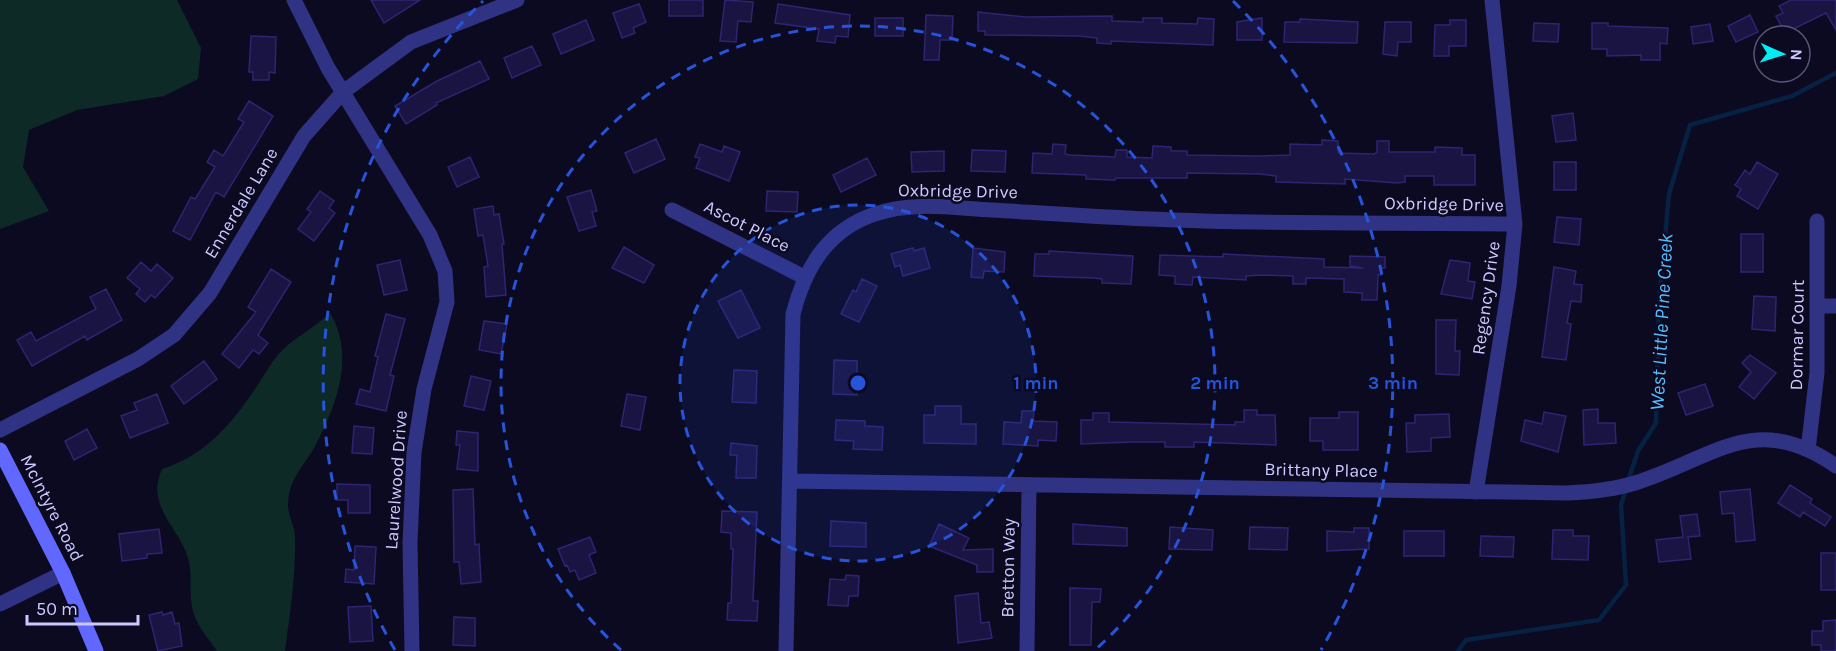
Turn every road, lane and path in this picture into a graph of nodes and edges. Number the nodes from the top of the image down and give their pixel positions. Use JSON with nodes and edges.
{"nodes":[{"id":1,"x":294,"y":0,"type":"edge"},
{"id":2,"x":517,"y":0,"type":"edge"},
{"id":3,"x":1492,"y":0,"type":"edge"},
{"id":4,"x":343,"y":92,"type":"junction"},
{"id":5,"x":672,"y":210,"type":"dead end"},
{"id":6,"x":1817,"y":221,"type":"dead end"},
{"id":7,"x":1515,"y":224,"type":"junction"},
{"id":8,"x":804,"y":277,"type":"junction"},
{"id":9,"x":1819,"y":306,"type":"junction"},
{"id":10,"x":1836,"y":306,"type":"edge"},
{"id":11,"x":0,"y":429,"type":"edge"},
{"id":12,"x":0,"y":450,"type":"edge"},
{"id":13,"x":1808,"y":450,"type":"junction"},
{"id":14,"x":1836,"y":466,"type":"edge"},
{"id":15,"x":790,"y":481,"type":"junction"},
{"id":16,"x":1029,"y":485,"type":"junction"},
{"id":17,"x":1476,"y":492,"type":"junction"},
{"id":18,"x":63,"y":573,"type":"junction"},
{"id":19,"x":0,"y":604,"type":"edge"},
{"id":20,"x":96,"y":651,"type":"edge"},
{"id":21,"x":412,"y":651,"type":"edge"},
{"id":22,"x":786,"y":651,"type":"edge"},
{"id":23,"x":1027,"y":651,"type":"edge"}],
"edges":[{"from":1,"to":4,"type":"street","name":"Laurelwood Drive"},
{"from":2,"to":4,"type":"street","name":"Ennerdale Lane"},
{"from":3,"to":7,"type":"street","name":"Regency Drive"},
{"from":4,"to":11,"type":"street","name":"Ennerdale Lane"},
{"from":4,"to":21,"type":"street","name":"Laurelwood Drive"},
{"from":5,"to":8,"type":"street","name":"Ascot Place"},
{"from":6,"to":9,"type":"street","name":"Dormar Court"},
{"from":7,"to":8,"type":"street","name":"Oxbridge Drive"},
{"from":7,"to":17,"type":"street","name":"Regency Drive"},
{"from":8,"to":15,"type":"street","name":"Oxbridge Drive"},
{"from":9,"to":10,"type":"street"},
{"from":9,"to":13,"type":"street","name":"Dormar Court"},
{"from":12,"to":18,"type":"street","name":"McIntyre Road"},
{"from":13,"to":14,"type":"street","name":"Brittany Place"},
{"from":13,"to":17,"type":"street","name":"Brittany Place"},
{"from":15,"to":16,"type":"street","name":"Brittany Place"},
{"from":15,"to":22,"type":"street","name":"Oxbridge Drive"},
{"from":16,"to":17,"type":"street","name":"Brittany Place"},
{"from":16,"to":23,"type":"street","name":"Bretton Way"},
{"from":18,"to":19,"type":"street"},
{"from":18,"to":20,"type":"street","name":"McIntyre Road"}]}
